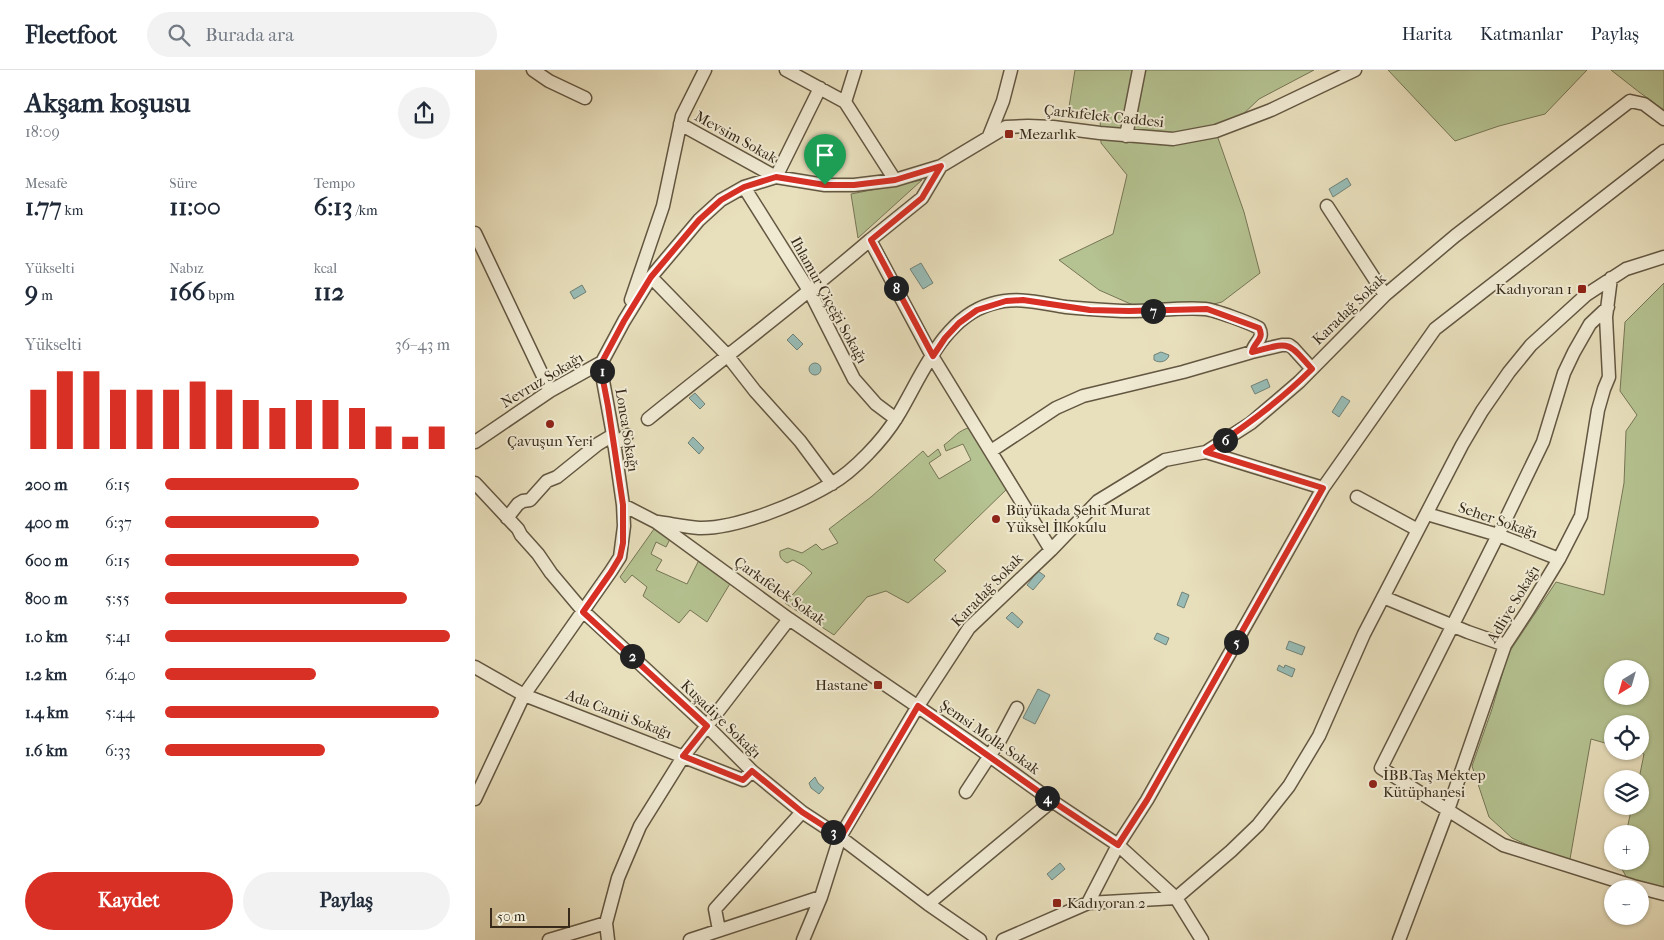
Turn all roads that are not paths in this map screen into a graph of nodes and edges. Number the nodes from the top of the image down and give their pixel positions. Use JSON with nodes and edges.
{"nodes":[{"id":1,"x":533,"y":70,"type":"edge"},
{"id":2,"x":705,"y":70,"type":"edge"},
{"id":3,"x":855,"y":70,"type":"edge"},
{"id":4,"x":1011,"y":70,"type":"edge"},
{"id":5,"x":1139,"y":70,"type":"edge"},
{"id":6,"x":1355,"y":70,"type":"edge"},
{"id":7,"x":792,"y":71,"type":"edge"},
{"id":8,"x":820,"y":88,"type":"junction"},
{"id":9,"x":585,"y":98,"type":"dead end"},
{"id":10,"x":845,"y":102,"type":"junction"},
{"id":11,"x":1664,"y":119,"type":"edge"},
{"id":12,"x":680,"y":124,"type":"junction"},
{"id":13,"x":989,"y":136,"type":"junction"},
{"id":14,"x":1126,"y":136,"type":"junction"},
{"id":15,"x":1664,"y":151,"type":"edge"},
{"id":16,"x":941,"y":166,"type":"junction"},
{"id":17,"x":776,"y":177,"type":"junction"},
{"id":18,"x":895,"y":180,"type":"junction"},
{"id":19,"x":744,"y":187,"type":"junction"},
{"id":20,"x":1327,"y":206,"type":"dead end"},
{"id":21,"x":475,"y":233,"type":"edge"},
{"id":22,"x":871,"y":240,"type":"junction"},
{"id":23,"x":1664,"y":257,"type":"edge"},
{"id":24,"x":651,"y":277,"type":"junction"},
{"id":25,"x":1611,"y":278,"type":"junction"},
{"id":26,"x":809,"y":292,"type":"junction"},
{"id":27,"x":1385,"y":295,"type":"junction"},
{"id":28,"x":1607,"y":308,"type":"junction"},
{"id":29,"x":624,"y":321,"type":"junction"},
{"id":30,"x":1252,"y":352,"type":"junction"},
{"id":31,"x":727,"y":355,"type":"junction"},
{"id":32,"x":933,"y":356,"type":"junction"},
{"id":33,"x":602,"y":362,"type":"junction"},
{"id":34,"x":1312,"y":369,"type":"junction"},
{"id":35,"x":550,"y":391,"type":"junction"},
{"id":36,"x":648,"y":419,"type":"dead end"},
{"id":37,"x":896,"y":419,"type":"junction"},
{"id":38,"x":627,"y":436,"type":"dead end"},
{"id":39,"x":613,"y":440,"type":"junction"},
{"id":40,"x":475,"y":442,"type":"edge"},
{"id":41,"x":991,"y":450,"type":"junction"},
{"id":42,"x":1206,"y":452,"type":"junction"},
{"id":43,"x":475,"y":483,"type":"edge"},
{"id":44,"x":832,"y":484,"type":"junction"},
{"id":45,"x":1323,"y":488,"type":"junction"},
{"id":46,"x":1357,"y":497,"type":"dead end"},
{"id":47,"x":623,"y":505,"type":"junction"},
{"id":48,"x":1427,"y":514,"type":"junction"},
{"id":49,"x":507,"y":518,"type":"junction"},
{"id":50,"x":656,"y":522,"type":"junction"},
{"id":51,"x":1418,"y":530,"type":"junction"},
{"id":52,"x":1498,"y":536,"type":"junction"},
{"id":53,"x":1051,"y":550,"type":"junction"},
{"id":54,"x":1559,"y":559,"type":"junction"},
{"id":55,"x":1383,"y":597,"type":"junction"},
{"id":56,"x":583,"y":612,"type":"junction"},
{"id":57,"x":789,"y":619,"type":"junction"},
{"id":58,"x":1452,"y":625,"type":"junction"},
{"id":59,"x":1505,"y":645,"type":"junction"},
{"id":60,"x":475,"y":667,"type":"edge"},
{"id":61,"x":524,"y":695,"type":"junction"},
{"id":62,"x":918,"y":706,"type":"junction"},
{"id":63,"x":1017,"y":708,"type":"dead end"},
{"id":64,"x":707,"y":726,"type":"junction"},
{"id":65,"x":683,"y":756,"type":"junction"},
{"id":66,"x":989,"y":756,"type":"junction"},
{"id":67,"x":752,"y":771,"type":"junction"},
{"id":68,"x":966,"y":792,"type":"dead end"},
{"id":69,"x":475,"y":799,"type":"edge"},
{"id":70,"x":1052,"y":801,"type":"junction"},
{"id":71,"x":1448,"y":810,"type":"junction"},
{"id":72,"x":802,"y":812,"type":"junction"},
{"id":73,"x":841,"y":837,"type":"junction"},
{"id":74,"x":1118,"y":845,"type":"junction"},
{"id":75,"x":1664,"y":894,"type":"edge"},
{"id":76,"x":821,"y":898,"type":"junction"},
{"id":77,"x":1177,"y":898,"type":"junction"},
{"id":78,"x":1088,"y":903,"type":"junction"},
{"id":79,"x":928,"y":904,"type":"junction"},
{"id":80,"x":606,"y":923,"type":"junction"},
{"id":81,"x":719,"y":930,"type":"junction"},
{"id":82,"x":549,"y":940,"type":"edge"},
{"id":83,"x":609,"y":940,"type":"edge"},
{"id":84,"x":690,"y":940,"type":"edge"},
{"id":85,"x":803,"y":940,"type":"edge"},
{"id":86,"x":980,"y":940,"type":"edge"},
{"id":87,"x":1003,"y":940,"type":"edge"},
{"id":88,"x":1202,"y":940,"type":"edge"},
{"id":89,"x":1399,"y":940,"type":"edge"}],
"edges":[{"from":1,"to":9,"type":"street"},
{"from":2,"to":12,"type":"street"},
{"from":3,"to":10,"type":"street"},
{"from":4,"to":13,"type":"street"},
{"from":5,"to":14,"type":"street"},
{"from":6,"to":14,"type":"street","name":"Çarkıfelek Caddesi"},
{"from":7,"to":8,"type":"street"},
{"from":8,"to":10,"type":"street"},
{"from":8,"to":17,"type":"street"},
{"from":10,"to":18,"type":"street"},
{"from":11,"to":27,"type":"street","name":"Karadağ Sokak"},
{"from":12,"to":17,"type":"street","name":"Mevsim Sokak"},
{"from":12,"to":29,"type":"street"},
{"from":13,"to":14,"type":"street","name":"Çarkıfelek Caddesi"},
{"from":13,"to":16,"type":"street"},
{"from":15,"to":45,"type":"street"},
{"from":16,"to":18,"type":"street"},
{"from":16,"to":22,"type":"street"},
{"from":17,"to":18,"type":"street"},
{"from":17,"to":19,"type":"street"},
{"from":19,"to":24,"type":"street"},
{"from":19,"to":26,"type":"street","name":"Ihlamur Çiçeği Sokağı"},
{"from":20,"to":27,"type":"street"},
{"from":21,"to":35,"type":"street"},
{"from":22,"to":26,"type":"street"},
{"from":22,"to":32,"type":"street"},
{"from":23,"to":25,"type":"street"},
{"from":24,"to":29,"type":"street"},
{"from":24,"to":31,"type":"street"},
{"from":25,"to":28,"type":"street","name":"Adliye Sokağı"},
{"from":25,"to":48,"type":"street"},
{"from":26,"to":31,"type":"street"},
{"from":26,"to":37,"type":"street","name":"Ihlamur Çiçeği Sokağı"},
{"from":27,"to":34,"type":"street","name":"Karadağ Sokak"},
{"from":28,"to":52,"type":"street"},
{"from":28,"to":54,"type":"street","name":"Adliye Sokağı"},
{"from":29,"to":33,"type":"street"},
{"from":30,"to":32,"type":"street"},
{"from":30,"to":34,"type":"street"},
{"from":30,"to":41,"type":"street"},
{"from":31,"to":36,"type":"street"},
{"from":31,"to":44,"type":"street"},
{"from":32,"to":37,"type":"street"},
{"from":32,"to":41,"type":"street"},
{"from":33,"to":35,"type":"street","name":"Nevruz Sokağı"},
{"from":33,"to":39,"type":"street","name":"Lonca Sokağı"},
{"from":34,"to":42,"type":"street","name":"Karadağ Sokak"},
{"from":35,"to":40,"type":"street","name":"Nevruz Sokağı"},
{"from":37,"to":44,"type":"street"},
{"from":38,"to":39,"type":"street"},
{"from":39,"to":47,"type":"street","name":"Lonca Sokağı"},
{"from":39,"to":49,"type":"street"},
{"from":41,"to":53,"type":"street"},
{"from":42,"to":45,"type":"street"},
{"from":42,"to":53,"type":"street","name":"Karadağ Sokak"},
{"from":43,"to":49,"type":"street","name":"Kuşadiye Sokağı"},
{"from":44,"to":50,"type":"street"},
{"from":45,"to":74,"type":"street"},
{"from":46,"to":51,"type":"street"},
{"from":47,"to":50,"type":"street","name":"Çarkıfelek Sokak"},
{"from":47,"to":56,"type":"street","name":"Lonca Sokağı"},
{"from":48,"to":51,"type":"street"},
{"from":48,"to":52,"type":"street","name":"Seher Sokağı"},
{"from":49,"to":56,"type":"street","name":"Kuşadiye Sokağı"},
{"from":50,"to":57,"type":"street","name":"Çarkıfelek Sokak"},
{"from":51,"to":55,"type":"street"},
{"from":52,"to":54,"type":"street","name":"Seher Sokağı"},
{"from":52,"to":58,"type":"street"},
{"from":53,"to":62,"type":"street","name":"Karadağ Sokak"},
{"from":54,"to":59,"type":"street","name":"Adliye Sokağı"},
{"from":55,"to":58,"type":"street"},
{"from":55,"to":77,"type":"street"},
{"from":56,"to":61,"type":"street","name":"Lonca Sokağı"},
{"from":56,"to":64,"type":"street","name":"Kuşadiye Sokağı"},
{"from":57,"to":62,"type":"street","name":"Çarkıfelek Sokak"},
{"from":57,"to":64,"type":"street"},
{"from":58,"to":59,"type":"street"},
{"from":58,"to":71,"type":"street"},
{"from":59,"to":71,"type":"street","name":"Adliye Sokağı"},
{"from":60,"to":61,"type":"street","name":"Ada Camii Sokağı"},
{"from":61,"to":65,"type":"street","name":"Ada Camii Sokağı"},
{"from":61,"to":69,"type":"street","name":"Lonca Sokağı"},
{"from":62,"to":66,"type":"street","name":"Şemsi Molla Sokak"},
{"from":62,"to":73,"type":"street","name":"Karadağ Sokak"},
{"from":63,"to":66,"type":"street"},
{"from":64,"to":65,"type":"street"},
{"from":64,"to":67,"type":"street","name":"Kuşadiye Sokağı"},
{"from":65,"to":67,"type":"street","name":"Ada Camii Sokağı"},
{"from":65,"to":80,"type":"street"},
{"from":66,"to":68,"type":"street"},
{"from":66,"to":70,"type":"street","name":"Şemsi Molla Sokak"},
{"from":67,"to":72,"type":"street","name":"Kuşadiye Sokağı"},
{"from":70,"to":74,"type":"street","name":"Şemsi Molla Sokak"},
{"from":70,"to":79,"type":"street"},
{"from":71,"to":75,"type":"street"},
{"from":71,"to":89,"type":"street","name":"Adliye Sokağı"},
{"from":72,"to":73,"type":"street","name":"Kuşadiye Sokağı"},
{"from":72,"to":81,"type":"street"},
{"from":73,"to":76,"type":"street","name":"Karadağ Sokak"},
{"from":73,"to":79,"type":"street","name":"Kuşadiye Sokağı"},
{"from":74,"to":77,"type":"street","name":"Şemsi Molla Sokak"},
{"from":74,"to":78,"type":"street"},
{"from":76,"to":81,"type":"street"},
{"from":76,"to":85,"type":"street","name":"Karadağ Sokak"},
{"from":77,"to":78,"type":"street"},
{"from":77,"to":88,"type":"street","name":"Şemsi Molla Sokak"},
{"from":78,"to":87,"type":"street"},
{"from":79,"to":86,"type":"street","name":"Kuşadiye Sokağı"},
{"from":80,"to":82,"type":"street"},
{"from":80,"to":83,"type":"street"},
{"from":81,"to":84,"type":"street"}]}
